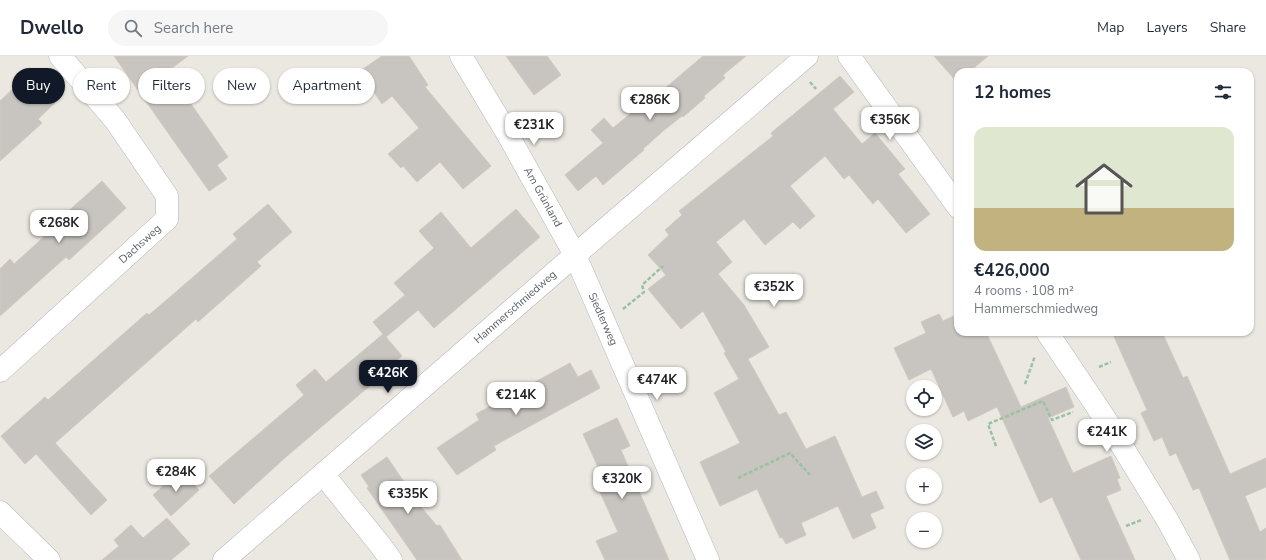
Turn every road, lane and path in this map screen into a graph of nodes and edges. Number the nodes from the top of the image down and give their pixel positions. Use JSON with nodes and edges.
{"nodes":[{"id":1,"x":60,"y":56,"type":"edge"},
{"id":2,"x":461,"y":56,"type":"edge"},
{"id":3,"x":807,"y":56,"type":"edge"},
{"id":4,"x":849,"y":56,"type":"edge"},
{"id":5,"x":954,"y":201,"type":"edge"},
{"id":6,"x":575,"y":255,"type":"junction"},
{"id":7,"x":663,"y":266,"type":"dead end"},
{"id":8,"x":605,"y":323,"type":"junction"},
{"id":9,"x":1050,"y":336,"type":"edge"},
{"id":10,"x":0,"y":371,"type":"edge"},
{"id":11,"x":1090,"y":395,"type":"junction"},
{"id":12,"x":996,"y":446,"type":"dead end"},
{"id":13,"x":323,"y":474,"type":"junction"},
{"id":14,"x":810,"y":475,"type":"dead end"},
{"id":15,"x":738,"y":478,"type":"dead end"},
{"id":16,"x":0,"y":512,"type":"edge"},
{"id":17,"x":49,"y":560,"type":"edge"},
{"id":18,"x":224,"y":560,"type":"edge"},
{"id":19,"x":391,"y":560,"type":"edge"},
{"id":20,"x":708,"y":560,"type":"edge"},
{"id":21,"x":1189,"y":560,"type":"edge"}],
"edges":[{"from":1,"to":10,"type":"street","name":"Dachsweg"},
{"from":2,"to":6,"type":"street","name":"Am Grünland"},
{"from":3,"to":6,"type":"street","name":"Hammerschmiedweg"},
{"from":4,"to":5,"type":"street"},
{"from":6,"to":8,"type":"street","name":"Siedlerweg"},
{"from":6,"to":13,"type":"street","name":"Hammerschmiedweg"},
{"from":7,"to":8,"type":"path"},
{"from":8,"to":20,"type":"street","name":"Siedlerweg"},
{"from":9,"to":11,"type":"street"},
{"from":11,"to":12,"type":"path"},
{"from":11,"to":21,"type":"street"},
{"from":13,"to":18,"type":"street","name":"Hammerschmiedweg"},
{"from":13,"to":19,"type":"street"},
{"from":14,"to":15,"type":"path"},
{"from":16,"to":17,"type":"street"}]}
